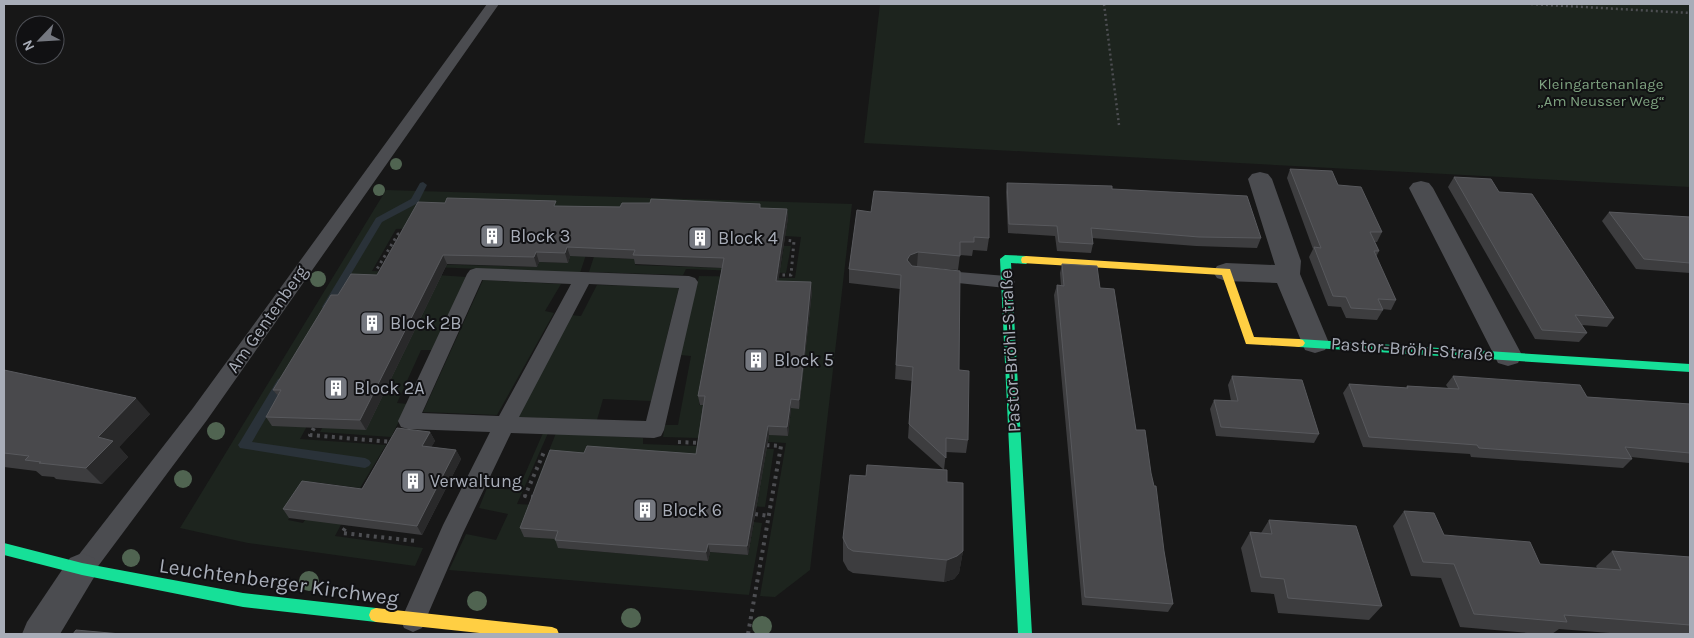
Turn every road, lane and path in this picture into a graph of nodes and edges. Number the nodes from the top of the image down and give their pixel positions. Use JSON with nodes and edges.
{"nodes":[{"id":1,"x":494,"y":4,"type":"edge"},
{"id":2,"x":1104,"y":4,"type":"edge"},
{"id":3,"x":1531,"y":4,"type":"edge"},
{"id":4,"x":1690,"y":13,"type":"edge"},
{"id":5,"x":1119,"y":125,"type":"dead end"},
{"id":6,"x":1260,"y":179,"type":"dead end"},
{"id":7,"x":1420,"y":188,"type":"dead end"},
{"id":8,"x":409,"y":234,"type":"edge"},
{"id":9,"x":784,"y":240,"type":"edge"},
{"id":10,"x":385,"y":269,"type":"edge"},
{"id":11,"x":1226,"y":272,"type":"junction"},
{"id":12,"x":917,"y":274,"type":"edge"},
{"id":13,"x":1287,"y":274,"type":"junction"},
{"id":14,"x":768,"y":275,"type":"edge"},
{"id":15,"x":582,"y":278,"type":"junction"},
{"id":16,"x":1006,"y":282,"type":"junction"},
{"id":17,"x":1315,"y":343,"type":"junction"},
{"id":18,"x":1508,"y":355,"type":"junction"},
{"id":19,"x":1690,"y":368,"type":"edge"},
{"id":20,"x":408,"y":421,"type":"junction"},
{"id":21,"x":504,"y":424,"type":"junction"},
{"id":22,"x":555,"y":426,"type":"junction"},
{"id":23,"x":314,"y":428,"type":"edge"},
{"id":24,"x":654,"y":430,"type":"junction"},
{"id":25,"x":395,"y":442,"type":"junction"},
{"id":26,"x":712,"y":443,"type":"edge"},
{"id":27,"x":761,"y":445,"type":"edge"},
{"id":28,"x":390,"y":451,"type":"edge"},
{"id":29,"x":539,"y":497,"type":"edge"},
{"id":30,"x":755,"y":514,"type":"edge"},
{"id":31,"x":769,"y":516,"type":"junction"},
{"id":32,"x":352,"y":517,"type":"edge"},
{"id":33,"x":446,"y":545,"type":"junction"},
{"id":34,"x":4,"y":549,"type":"edge"},
{"id":35,"x":82,"y":569,"type":"junction"},
{"id":36,"x":413,"y":620,"type":"junction"},
{"id":37,"x":40,"y":634,"type":"edge"},
{"id":38,"x":552,"y":634,"type":"edge"},
{"id":39,"x":748,"y":634,"type":"edge"},
{"id":40,"x":1025,"y":634,"type":"edge"}],
"edges":[{"from":1,"to":35,"type":"lane","name":"Am Gentenberg"},
{"from":2,"to":5,"type":"path"},
{"from":3,"to":4,"type":"path"},
{"from":6,"to":13,"type":"street","name":"Pastor-Bröhl-Straße"},
{"from":7,"to":18,"type":"street","name":"Pastor-Bröhl-Straße"},
{"from":8,"to":10,"type":"path"},
{"from":9,"to":14,"type":"path"},
{"from":11,"to":13,"type":"street","name":"Pastor-Bröhl-Straße"},
{"from":11,"to":16,"type":"street","name":"Pastor-Bröhl-Straße"},
{"from":11,"to":17,"type":"street","name":"Pastor-Bröhl-Straße"},
{"from":12,"to":16,"type":"lane"},
{"from":13,"to":17,"type":"street","name":"Pastor-Bröhl-Straße"},
{"from":15,"to":20,"type":"lane"},
{"from":15,"to":21,"type":"lane"},
{"from":15,"to":24,"type":"lane"},
{"from":16,"to":40,"type":"street","name":"Pastor-Bröhl-Straße"},
{"from":17,"to":18,"type":"street","name":"Pastor-Bröhl-Straße"},
{"from":18,"to":19,"type":"street","name":"Pastor-Bröhl-Straße"},
{"from":20,"to":21,"type":"lane"},
{"from":20,"to":25,"type":"path"},
{"from":21,"to":22,"type":"lane"},
{"from":21,"to":33,"type":"lane"},
{"from":22,"to":24,"type":"lane"},
{"from":22,"to":29,"type":"path"},
{"from":23,"to":25,"type":"path"},
{"from":24,"to":26,"type":"path"},
{"from":25,"to":28,"type":"path"},
{"from":27,"to":31,"type":"path"},
{"from":30,"to":31,"type":"path"},
{"from":31,"to":39,"type":"path"},
{"from":32,"to":33,"type":"path"},
{"from":33,"to":36,"type":"lane"},
{"from":34,"to":35,"type":"street","name":"Leuchtenberger Kirchweg"},
{"from":35,"to":36,"type":"street","name":"Leuchtenberger Kirchweg"},
{"from":35,"to":37,"type":"street","name":"Am Gentenberg"},
{"from":36,"to":38,"type":"street","name":"Leuchtenberger Kirchweg"}]}
